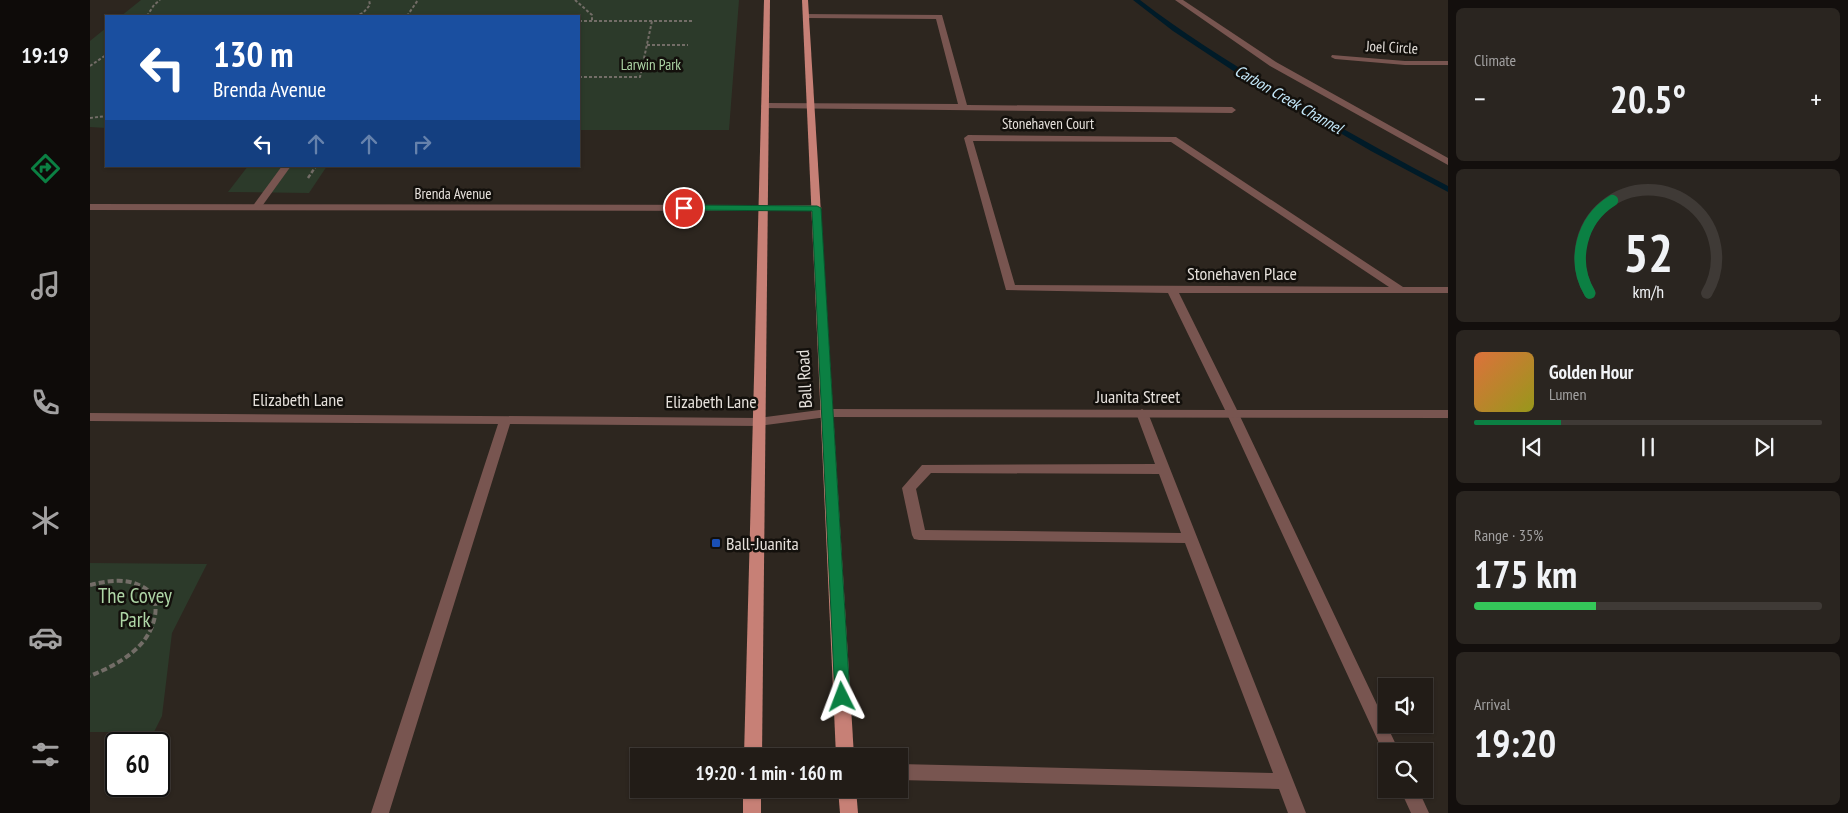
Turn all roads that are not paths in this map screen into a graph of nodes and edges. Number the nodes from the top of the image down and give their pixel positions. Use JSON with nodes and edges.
{"nodes":[{"id":1,"x":767,"y":0,"type":"edge"},
{"id":2,"x":805,"y":0,"type":"edge"},
{"id":3,"x":1178,"y":0,"type":"edge"},
{"id":4,"x":806,"y":16,"type":"junction"},
{"id":5,"x":1335,"y":58,"type":"dead end"},
{"id":6,"x":1448,"y":63,"type":"edge"},
{"id":7,"x":765,"y":106,"type":"junction"},
{"id":8,"x":811,"y":106,"type":"junction"},
{"id":9,"x":963,"y":107,"type":"junction"},
{"id":10,"x":1232,"y":110,"type":"dead end"},
{"id":11,"x":1448,"y":162,"type":"edge"},
{"id":12,"x":286,"y":167,"type":"edge"},
{"id":13,"x":90,"y":207,"type":"edge"},
{"id":14,"x":257,"y":207,"type":"junction"},
{"id":15,"x":762,"y":208,"type":"junction"},
{"id":16,"x":817,"y":208,"type":"junction"},
{"id":17,"x":1172,"y":290,"type":"junction"},
{"id":18,"x":1401,"y":290,"type":"junction"},
{"id":19,"x":1448,"y":290,"type":"edge"},
{"id":20,"x":1232,"y":412,"type":"junction"},
{"id":21,"x":827,"y":413,"type":"junction"},
{"id":22,"x":1142,"y":413,"type":"junction"},
{"id":23,"x":1448,"y":414,"type":"edge"},
{"id":24,"x":90,"y":417,"type":"edge"},
{"id":25,"x":505,"y":421,"type":"junction"},
{"id":26,"x":759,"y":422,"type":"junction"},
{"id":27,"x":1163,"y":469,"type":"junction"},
{"id":28,"x":1190,"y":538,"type":"junction"},
{"id":29,"x":1387,"y":743,"type":"edge"},
{"id":30,"x":753,"y":748,"type":"edge"},
{"id":31,"x":846,"y":748,"type":"edge"},
{"id":32,"x":908,"y":772,"type":"edge"},
{"id":33,"x":1284,"y":781,"type":"junction"},
{"id":34,"x":752,"y":798,"type":"edge"},
{"id":35,"x":847,"y":798,"type":"edge"},
{"id":36,"x":1412,"y":798,"type":"edge"},
{"id":37,"x":380,"y":813,"type":"edge"},
{"id":38,"x":752,"y":813,"type":"edge"},
{"id":39,"x":848,"y":813,"type":"edge"},
{"id":40,"x":1297,"y":813,"type":"edge"},
{"id":41,"x":1420,"y":813,"type":"edge"}],
"edges":[{"from":1,"to":7,"type":"main road"},
{"from":2,"to":4,"type":"main road","name":"Ball Road"},
{"from":3,"to":11,"type":"street"},
{"from":4,"to":8,"type":"main road","name":"Ball Road"},
{"from":4,"to":9,"type":"street"},
{"from":5,"to":6,"type":"street","name":"Joel Circle"},
{"from":7,"to":8,"type":"street"},
{"from":7,"to":15,"type":"main road"},
{"from":8,"to":9,"type":"street"},
{"from":8,"to":16,"type":"main road","name":"Ball Road"},
{"from":9,"to":10,"type":"street"},
{"from":12,"to":14,"type":"street"},
{"from":13,"to":14,"type":"street","name":"Brenda Avenue"},
{"from":14,"to":15,"type":"street","name":"Brenda Avenue"},
{"from":15,"to":16,"type":"street","name":"Brenda Avenue"},
{"from":15,"to":26,"type":"main road"},
{"from":16,"to":21,"type":"main road","name":"Ball Road"},
{"from":17,"to":18,"type":"street","name":"Stonehaven Place"},
{"from":17,"to":18,"type":"street","name":"Stonehaven Court"},
{"from":17,"to":20,"type":"street","name":"Stonehaven Place"},
{"from":18,"to":19,"type":"street","name":"Stonehaven Place"},
{"from":20,"to":22,"type":"street","name":"Juanita Street"},
{"from":20,"to":23,"type":"street","name":"Juanita Street"},
{"from":20,"to":29,"type":"street","name":"Stonehaven Place"},
{"from":21,"to":22,"type":"street","name":"Juanita Street"},
{"from":21,"to":26,"type":"street","name":"Elizabeth Lane"},
{"from":21,"to":31,"type":"main road","name":"Ball Road"},
{"from":22,"to":27,"type":"street"},
{"from":24,"to":25,"type":"street","name":"Elizabeth Lane"},
{"from":25,"to":26,"type":"street","name":"Elizabeth Lane"},
{"from":25,"to":37,"type":"street"},
{"from":26,"to":30,"type":"main road"},
{"from":27,"to":28,"type":"street"},
{"from":27,"to":28,"type":"street"},
{"from":28,"to":33,"type":"street"},
{"from":32,"to":33,"type":"street"},
{"from":33,"to":40,"type":"street"},
{"from":34,"to":38,"type":"main road"},
{"from":35,"to":39,"type":"main road"},
{"from":36,"to":41,"type":"street"}]}
